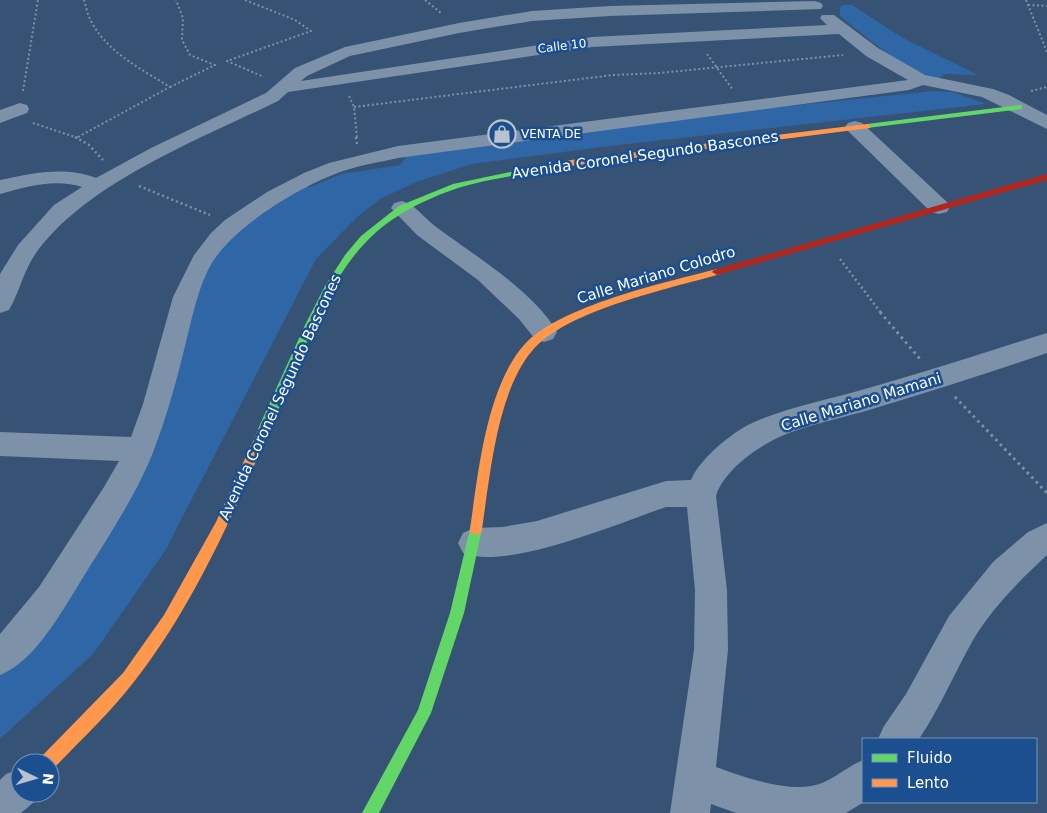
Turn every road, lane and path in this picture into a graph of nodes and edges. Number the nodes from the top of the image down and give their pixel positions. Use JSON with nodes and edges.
{"nodes":[{"id":1,"x":38,"y":0,"type":"edge"},
{"id":2,"x":84,"y":0,"type":"edge"},
{"id":3,"x":176,"y":0,"type":"edge"},
{"id":4,"x":245,"y":0,"type":"edge"},
{"id":5,"x":1026,"y":0,"type":"edge"},
{"id":6,"x":818,"y":3,"type":"edge"},
{"id":7,"x":1027,"y":5,"type":"junction"},
{"id":8,"x":1047,"y":6,"type":"edge"},
{"id":9,"x":841,"y":29,"type":"junction"},
{"id":10,"x":694,"y":38,"type":"junction"},
{"id":11,"x":872,"y":52,"type":"junction"},
{"id":12,"x":1047,"y":52,"type":"edge"},
{"id":13,"x":716,"y":67,"type":"junction"},
{"id":14,"x":345,"y":78,"type":"junction"},
{"id":15,"x":919,"y":79,"type":"junction"},
{"id":16,"x":285,"y":86,"type":"junction"},
{"id":17,"x":170,"y":87,"type":"junction"},
{"id":18,"x":354,"y":107,"type":"junction"},
{"id":19,"x":744,"y":107,"type":"junction"},
{"id":20,"x":1019,"y":107,"type":"junction"},
{"id":21,"x":20,"y":109,"type":"junction"},
{"id":22,"x":0,"y":117,"type":"edge"},
{"id":23,"x":1047,"y":123,"type":"edge"},
{"id":24,"x":855,"y":127,"type":"junction"},
{"id":25,"x":78,"y":137,"type":"junction"},
{"id":26,"x":358,"y":161,"type":"junction"},
{"id":27,"x":1047,"y":178,"type":"edge"},
{"id":28,"x":105,"y":181,"type":"junction"},
{"id":29,"x":0,"y":187,"type":"edge"},
{"id":30,"x":939,"y":207,"type":"junction"},
{"id":31,"x":402,"y":208,"type":"junction"},
{"id":32,"x":233,"y":225,"type":"junction"},
{"id":33,"x":0,"y":304,"type":"edge"},
{"id":34,"x":544,"y":332,"type":"junction"},
{"id":35,"x":1047,"y":344,"type":"edge"},
{"id":36,"x":0,"y":444,"type":"edge"},
{"id":37,"x":140,"y":450,"type":"junction"},
{"id":38,"x":701,"y":496,"type":"junction"},
{"id":39,"x":1047,"y":538,"type":"edge"},
{"id":40,"x":474,"y":543,"type":"junction"},
{"id":41,"x":0,"y":658,"type":"edge"},
{"id":42,"x":898,"y":738,"type":"edge"},
{"id":43,"x":57,"y":753,"type":"edge"},
{"id":44,"x":862,"y":780,"type":"edge"},
{"id":45,"x":693,"y":796,"type":"edge"},
{"id":46,"x":10,"y":797,"type":"edge"},
{"id":47,"x":0,"y":806,"type":"edge"},
{"id":48,"x":370,"y":813,"type":"edge"}],
"edges":[{"from":1,"to":21,"type":"path"},
{"from":2,"to":17,"type":"path"},
{"from":3,"to":17,"type":"path"},
{"from":4,"to":16,"type":"path"},
{"from":5,"to":7,"type":"path"},
{"from":6,"to":9,"type":"street"},
{"from":6,"to":16,"type":"street"},
{"from":7,"to":8,"type":"path"},
{"from":7,"to":12,"type":"path"},
{"from":9,"to":10,"type":"street","name":"Calle 10"},
{"from":9,"to":11,"type":"street"},
{"from":10,"to":13,"type":"path"},
{"from":10,"to":14,"type":"street","name":"Calle 10"},
{"from":11,"to":13,"type":"path"},
{"from":11,"to":15,"type":"street"},
{"from":13,"to":18,"type":"path"},
{"from":13,"to":19,"type":"path"},
{"from":14,"to":16,"type":"street","name":"Calle 10"},
{"from":14,"to":18,"type":"path"},
{"from":15,"to":19,"type":"street"},
{"from":15,"to":20,"type":"street"},
{"from":16,"to":28,"type":"street"},
{"from":17,"to":25,"type":"path"},
{"from":18,"to":26,"type":"path"},
{"from":19,"to":26,"type":"street"},
{"from":20,"to":23,"type":"street"},
{"from":20,"to":24,"type":"street","name":"Avenida Coronel Segundo Bascones"},
{"from":21,"to":22,"type":"street"},
{"from":21,"to":25,"type":"path"},
{"from":24,"to":30,"type":"street"},
{"from":24,"to":31,"type":"street","name":"Avenida Coronel Segundo Bascones"},
{"from":25,"to":28,"type":"path"},
{"from":26,"to":32,"type":"street"},
{"from":27,"to":30,"type":"street","name":"Calle Mariano Colodro"},
{"from":28,"to":29,"type":"street"},
{"from":28,"to":32,"type":"path"},
{"from":28,"to":33,"type":"street"},
{"from":30,"to":34,"type":"street","name":"Calle Mariano Colodro"},
{"from":31,"to":34,"type":"street"},
{"from":31,"to":43,"type":"street","name":"Avenida Coronel Segundo Bascones"},
{"from":32,"to":37,"type":"street"},
{"from":34,"to":40,"type":"street","name":"Calle Mariano Colodro"},
{"from":35,"to":38,"type":"street","name":"Calle Mariano Mamani"},
{"from":36,"to":37,"type":"street"},
{"from":37,"to":41,"type":"street"},
{"from":38,"to":40,"type":"street"},
{"from":38,"to":45,"type":"street"},
{"from":39,"to":42,"type":"street"},
{"from":40,"to":48,"type":"street","name":"Calle Mariano Colodro"},
{"from":44,"to":45,"type":"street"},
{"from":46,"to":47,"type":"street"}]}
